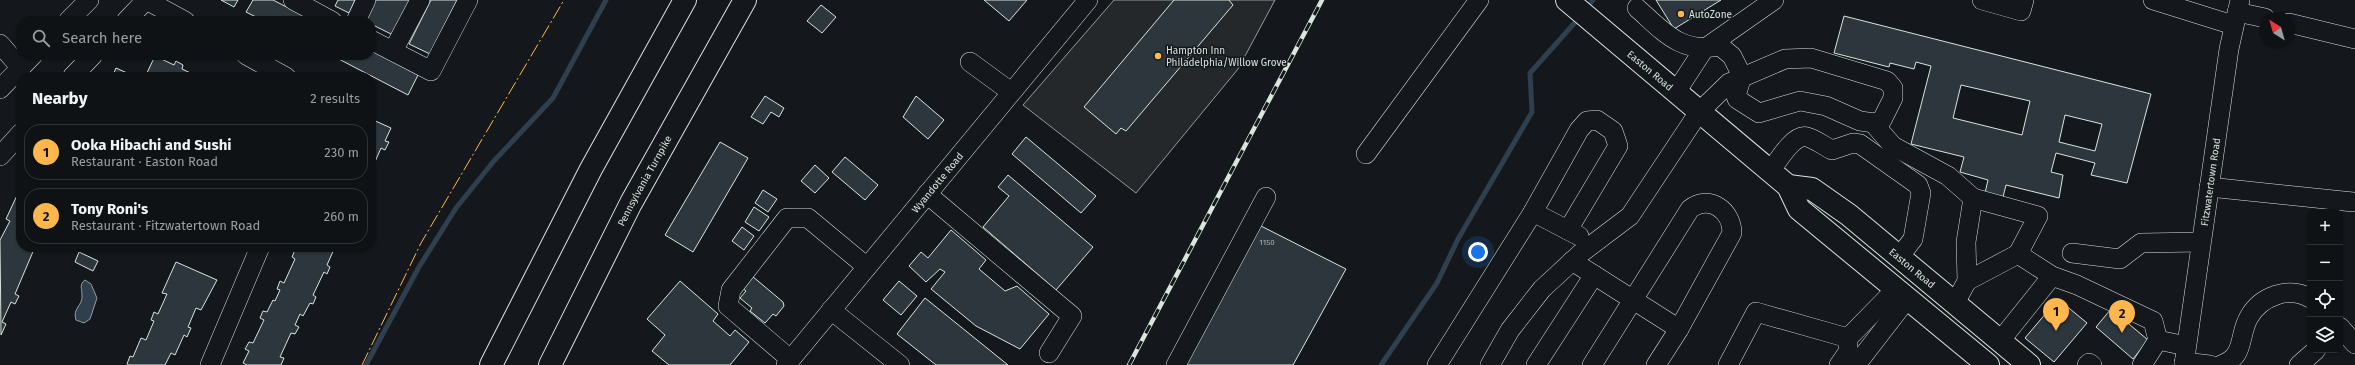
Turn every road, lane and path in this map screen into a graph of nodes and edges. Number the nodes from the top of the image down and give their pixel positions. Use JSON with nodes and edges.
{"nodes":[{"id":1,"x":89,"y":0,"type":"edge"},
{"id":2,"x":293,"y":0,"type":"edge"},
{"id":3,"x":366,"y":0,"type":"edge"},
{"id":4,"x":420,"y":0,"type":"edge"},
{"id":5,"x":468,"y":0,"type":"edge"},
{"id":6,"x":685,"y":0,"type":"edge"},
{"id":7,"x":745,"y":0,"type":"edge"},
{"id":8,"x":1088,"y":0,"type":"edge"},
{"id":9,"x":1479,"y":0,"type":"edge"},
{"id":10,"x":1774,"y":0,"type":"edge"},
{"id":11,"x":1982,"y":0,"type":"edge"},
{"id":12,"x":2024,"y":0,"type":"edge"},
{"id":13,"x":2152,"y":0,"type":"edge"},
{"id":14,"x":1570,"y":2,"type":"edge"},
{"id":15,"x":1638,"y":8,"type":"dead end"},
{"id":16,"x":326,"y":12,"type":"edge"},
{"id":17,"x":2237,"y":12,"type":"edge"},
{"id":18,"x":73,"y":16,"type":"edge"},
{"id":19,"x":131,"y":16,"type":"edge"},
{"id":20,"x":176,"y":16,"type":"edge"},
{"id":21,"x":358,"y":16,"type":"edge"},
{"id":22,"x":2259,"y":17,"type":"edge"},
{"id":23,"x":2295,"y":24,"type":"edge"},
{"id":24,"x":2355,"y":39,"type":"edge"},
{"id":25,"x":376,"y":42,"type":"edge"},
{"id":26,"x":0,"y":44,"type":"edge"},
{"id":27,"x":1704,"y":49,"type":"junction"},
{"id":28,"x":393,"y":51,"type":"junction"},
{"id":29,"x":16,"y":54,"type":"edge"},
{"id":30,"x":88,"y":60,"type":"edge"},
{"id":31,"x":255,"y":60,"type":"edge"},
{"id":32,"x":27,"y":61,"type":"edge"},
{"id":33,"x":970,"y":62,"type":"dead end"},
{"id":34,"x":16,"y":72,"type":"edge"},
{"id":35,"x":16,"y":72,"type":"edge"},
{"id":36,"x":77,"y":72,"type":"edge"},
{"id":37,"x":277,"y":72,"type":"edge"},
{"id":38,"x":1742,"y":76,"type":"junction"},
{"id":39,"x":0,"y":89,"type":"edge"},
{"id":40,"x":1011,"y":92,"type":"junction"},
{"id":41,"x":1676,"y":92,"type":"junction"},
{"id":42,"x":1699,"y":112,"type":"junction"},
{"id":43,"x":1873,"y":122,"type":"junction"},
{"id":44,"x":16,"y":138,"type":"edge"},
{"id":45,"x":1366,"y":154,"type":"dead end"},
{"id":46,"x":0,"y":156,"type":"edge"},
{"id":47,"x":1770,"y":172,"type":"junction"},
{"id":48,"x":1788,"y":186,"type":"junction"},
{"id":49,"x":2209,"y":187,"type":"junction"},
{"id":50,"x":927,"y":194,"type":"junction"},
{"id":51,"x":1266,"y":197,"type":"dead end"},
{"id":52,"x":1973,"y":198,"type":"junction"},
{"id":53,"x":2353,"y":202,"type":"dead end"},
{"id":54,"x":1533,"y":212,"type":"junction"},
{"id":55,"x":1568,"y":230,"type":"junction"},
{"id":56,"x":2201,"y":242,"type":"junction"},
{"id":57,"x":1594,"y":243,"type":"junction"},
{"id":58,"x":258,"y":252,"type":"edge"},
{"id":59,"x":2072,"y":253,"type":"dead end"},
{"id":60,"x":2018,"y":254,"type":"junction"},
{"id":61,"x":1899,"y":257,"type":"junction"},
{"id":62,"x":1572,"y":261,"type":"junction"},
{"id":63,"x":867,"y":267,"type":"junction"},
{"id":64,"x":1594,"y":275,"type":"junction"},
{"id":65,"x":2052,"y":276,"type":"junction"},
{"id":66,"x":1967,"y":281,"type":"junction"},
{"id":67,"x":1902,"y":294,"type":"junction"},
{"id":68,"x":2307,"y":296,"type":"edge"},
{"id":69,"x":1632,"y":299,"type":"junction"},
{"id":70,"x":1955,"y":303,"type":"junction"},
{"id":71,"x":831,"y":310,"type":"junction"},
{"id":72,"x":2344,"y":326,"type":"edge"},
{"id":73,"x":1679,"y":329,"type":"junction"},
{"id":74,"x":1848,"y":338,"type":"junction"},
{"id":75,"x":2158,"y":340,"type":"junction"},
{"id":76,"x":2000,"y":341,"type":"junction"},
{"id":77,"x":2355,"y":344,"type":"edge"},
{"id":78,"x":1049,"y":353,"type":"dead end"},
{"id":79,"x":2313,"y":353,"type":"edge"},
{"id":80,"x":2185,"y":358,"type":"edge"},
{"id":81,"x":788,"y":362,"type":"edge"},
{"id":82,"x":210,"y":365,"type":"edge"},
{"id":83,"x":491,"y":365,"type":"edge"},
{"id":84,"x":550,"y":365,"type":"edge"},
{"id":85,"x":900,"y":365,"type":"edge"},
{"id":86,"x":1176,"y":365,"type":"edge"},
{"id":87,"x":1437,"y":365,"type":"edge"},
{"id":88,"x":1490,"y":365,"type":"edge"},
{"id":89,"x":1536,"y":365,"type":"edge"},
{"id":90,"x":1592,"y":365,"type":"edge"},
{"id":91,"x":1656,"y":365,"type":"edge"},
{"id":92,"x":1728,"y":365,"type":"edge"},
{"id":93,"x":1839,"y":365,"type":"edge"},
{"id":94,"x":1856,"y":365,"type":"edge"},
{"id":95,"x":1988,"y":365,"type":"edge"},
{"id":96,"x":2029,"y":365,"type":"edge"},
{"id":97,"x":2087,"y":365,"type":"edge"},
{"id":98,"x":2092,"y":365,"type":"edge"},
{"id":99,"x":2142,"y":365,"type":"edge"},
{"id":100,"x":2210,"y":365,"type":"edge"},
{"id":101,"x":2221,"y":365,"type":"edge"},
{"id":102,"x":2299,"y":365,"type":"edge"}],
"edges":[{"from":1,"to":18,"type":"street"},
{"from":2,"to":16,"type":"street"},
{"from":3,"to":21,"type":"street"},
{"from":4,"to":28,"type":"street"},
{"from":5,"to":28,"type":"street"},
{"from":6,"to":83,"type":"highway"},
{"from":7,"to":84,"type":"highway","name":"Pennsylvania Turnpike"},
{"from":8,"to":40,"type":"street","name":"Wyandotte Road"},
{"from":9,"to":45,"type":"street"},
{"from":10,"to":27,"type":"street"},
{"from":11,"to":12,"type":"street"},
{"from":13,"to":17,"type":"street"},
{"from":14,"to":41,"type":"highway","name":"Easton Road"},
{"from":15,"to":27,"type":"street"},
{"from":17,"to":22,"type":"street"},
{"from":17,"to":49,"type":"street","name":"Fitzwatertown Road"},
{"from":19,"to":20,"type":"street"},
{"from":23,"to":24,"type":"street"},
{"from":25,"to":28,"type":"street"},
{"from":26,"to":29,"type":"street"},
{"from":27,"to":38,"type":"street"},
{"from":27,"to":41,"type":"street"},
{"from":30,"to":36,"type":"street"},
{"from":31,"to":37,"type":"street"},
{"from":32,"to":35,"type":"street"},
{"from":33,"to":40,"type":"street"},
{"from":34,"to":39,"type":"street"},
{"from":38,"to":42,"type":"street"},
{"from":38,"to":43,"type":"street"},
{"from":38,"to":43,"type":"street"},
{"from":40,"to":50,"type":"street","name":"Wyandotte Road"},
{"from":41,"to":42,"type":"highway","name":"Easton Road"},
{"from":42,"to":47,"type":"highway","name":"Easton Road"},
{"from":42,"to":57,"type":"street"},
{"from":43,"to":52,"type":"street"},
{"from":44,"to":46,"type":"street"},
{"from":47,"to":48,"type":"highway","name":"Easton Road"},
{"from":47,"to":61,"type":"street"},
{"from":48,"to":61,"type":"highway","name":"Easton Road"},
{"from":48,"to":67,"type":"highway","name":"Easton Road"},
{"from":49,"to":53,"type":"street"},
{"from":49,"to":56,"type":"street","name":"Fitzwatertown Road"},
{"from":50,"to":63,"type":"street","name":"Wyandotte Road"},
{"from":50,"to":78,"type":"street"},
{"from":51,"to":86,"type":"street"},
{"from":52,"to":60,"type":"street"},
{"from":52,"to":66,"type":"street"},
{"from":54,"to":55,"type":"street"},
{"from":54,"to":55,"type":"street"},
{"from":54,"to":87,"type":"street"},
{"from":55,"to":57,"type":"street"},
{"from":56,"to":59,"type":"street"},
{"from":56,"to":80,"type":"street","name":"Fitzwatertown Road"},
{"from":57,"to":62,"type":"street"},
{"from":58,"to":82,"type":"street"},
{"from":60,"to":65,"type":"street"},
{"from":60,"to":66,"type":"street"},
{"from":61,"to":70,"type":"highway","name":"Easton Road"},
{"from":62,"to":64,"type":"street"},
{"from":62,"to":88,"type":"street"},
{"from":63,"to":71,"type":"street","name":"Wyandotte Road"},
{"from":63,"to":81,"type":"street"},
{"from":64,"to":69,"type":"street"},
{"from":64,"to":89,"type":"street"},
{"from":65,"to":75,"type":"street"},
{"from":65,"to":76,"type":"street"},
{"from":66,"to":70,"type":"street"},
{"from":67,"to":74,"type":"street"},
{"from":67,"to":94,"type":"street"},
{"from":67,"to":95,"type":"highway","name":"Easton Road"},
{"from":68,"to":101,"type":"street"},
{"from":69,"to":73,"type":"street"},
{"from":69,"to":73,"type":"street"},
{"from":69,"to":90,"type":"street"},
{"from":70,"to":76,"type":"highway","name":"Easton Road"},
{"from":71,"to":81,"type":"street","name":"Wyandotte Road"},
{"from":71,"to":85,"type":"street"},
{"from":72,"to":77,"type":"street"},
{"from":73,"to":91,"type":"street"},
{"from":74,"to":92,"type":"street"},
{"from":74,"to":93,"type":"street"},
{"from":75,"to":80,"type":"street"},
{"from":75,"to":99,"type":"street"},
{"from":76,"to":96,"type":"highway","name":"Easton Road"},
{"from":79,"to":102,"type":"street"},
{"from":80,"to":100,"type":"street"},
{"from":97,"to":98,"type":"street"}]}
